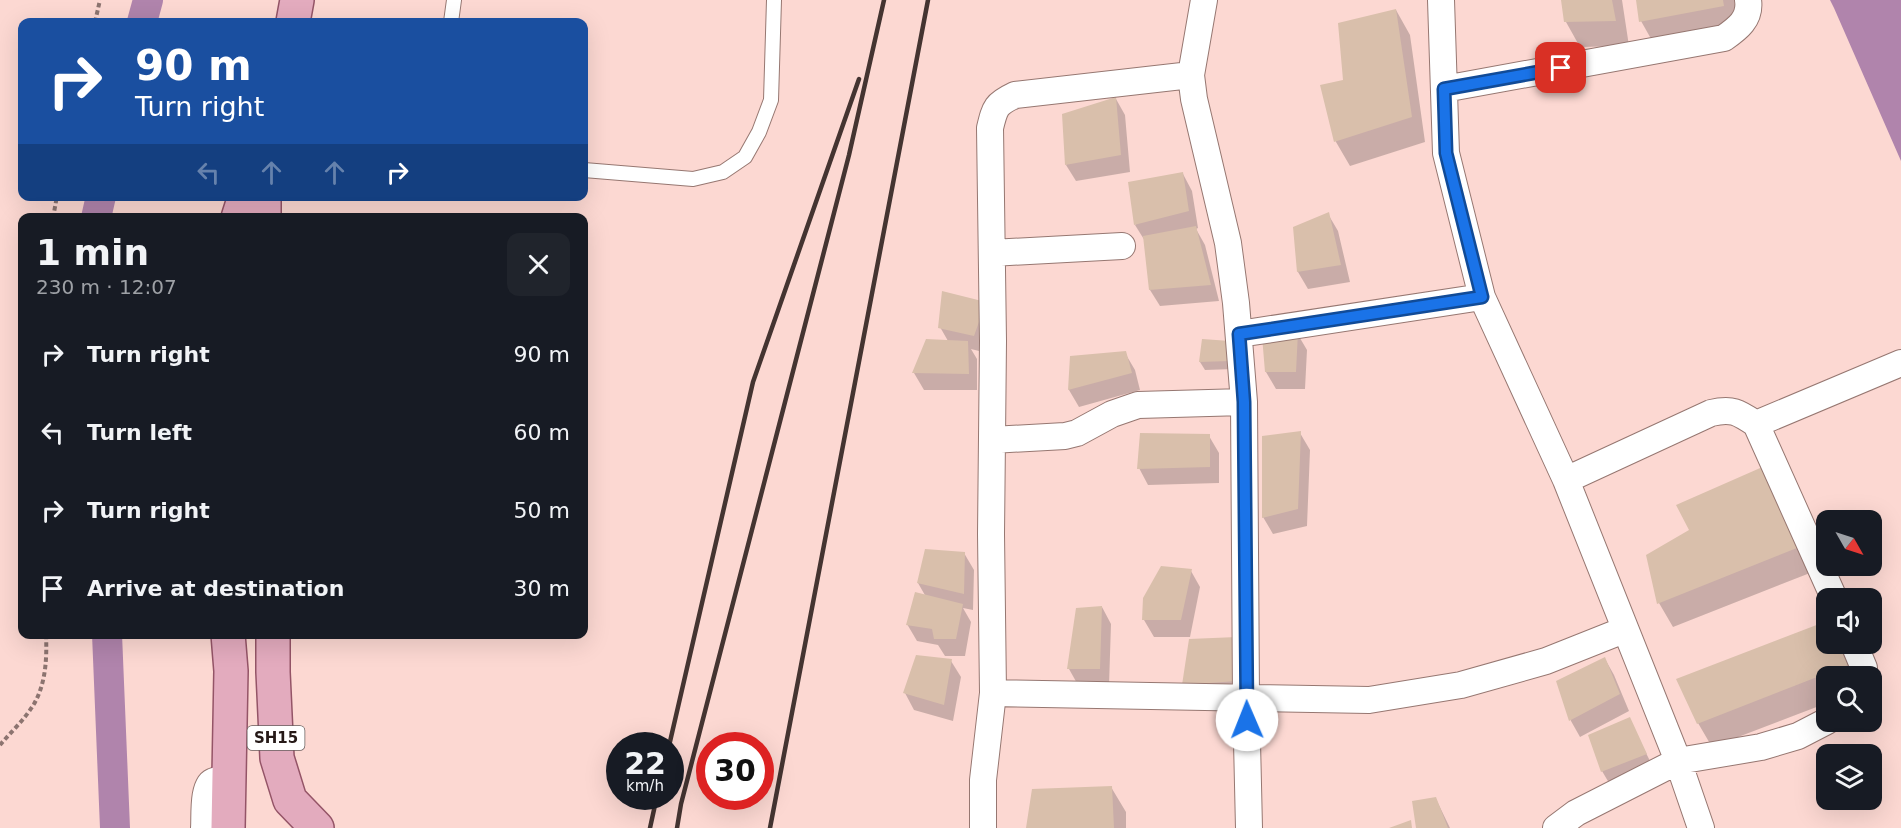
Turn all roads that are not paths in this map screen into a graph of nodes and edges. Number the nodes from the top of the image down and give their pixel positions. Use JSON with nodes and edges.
{"nodes":[{"id":1,"x":297,"y":0,"type":"edge"},
{"id":2,"x":454,"y":0,"type":"edge"},
{"id":3,"x":774,"y":0,"type":"edge"},
{"id":4,"x":1204,"y":0,"type":"edge"},
{"id":5,"x":1442,"y":0,"type":"edge"},
{"id":6,"x":1748,"y":0,"type":"edge"},
{"id":7,"x":294,"y":18,"type":"edge"},
{"id":8,"x":452,"y":18,"type":"edge"},
{"id":9,"x":1191,"y":75,"type":"junction"},
{"id":10,"x":1444,"y":89,"type":"junction"},
{"id":11,"x":588,"y":170,"type":"edge"},
{"id":12,"x":1122,"y":246,"type":"dead end"},
{"id":13,"x":992,"y":253,"type":"junction"},
{"id":14,"x":1482,"y":297,"type":"junction"},
{"id":15,"x":1239,"y":334,"type":"junction"},
{"id":16,"x":1901,"y":363,"type":"edge"},
{"id":17,"x":1244,"y":402,"type":"junction"},
{"id":18,"x":1756,"y":424,"type":"junction"},
{"id":19,"x":992,"y":440,"type":"junction"},
{"id":20,"x":1566,"y":480,"type":"junction"},
{"id":21,"x":1830,"y":588,"type":"edge"},
{"id":22,"x":1624,"y":630,"type":"junction"},
{"id":23,"x":228,"y":639,"type":"edge"},
{"id":24,"x":273,"y":639,"type":"edge"},
{"id":25,"x":993,"y":693,"type":"junction"},
{"id":26,"x":1246,"y":698,"type":"junction"},
{"id":27,"x":1816,"y":727,"type":"edge"},
{"id":28,"x":1678,"y":761,"type":"junction"},
{"id":29,"x":229,"y":782,"type":"junction"},
{"id":30,"x":204,"y":828,"type":"edge"},
{"id":31,"x":228,"y":828,"type":"edge"},
{"id":32,"x":317,"y":828,"type":"edge"},
{"id":33,"x":983,"y":828,"type":"edge"},
{"id":34,"x":1249,"y":828,"type":"edge"},
{"id":35,"x":1556,"y":828,"type":"edge"},
{"id":36,"x":1701,"y":828,"type":"edge"}],
"edges":[{"from":1,"to":7,"type":"main road"},
{"from":2,"to":8,"type":"lane"},
{"from":3,"to":11,"type":"lane"},
{"from":4,"to":9,"type":"street"},
{"from":5,"to":10,"type":"street"},
{"from":6,"to":10,"type":"street"},
{"from":9,"to":13,"type":"street"},
{"from":9,"to":15,"type":"street"},
{"from":10,"to":14,"type":"street"},
{"from":12,"to":13,"type":"street"},
{"from":13,"to":19,"type":"street"},
{"from":14,"to":15,"type":"street"},
{"from":14,"to":20,"type":"street"},
{"from":15,"to":17,"type":"street"},
{"from":16,"to":18,"type":"street"},
{"from":17,"to":19,"type":"street"},
{"from":17,"to":26,"type":"street"},
{"from":18,"to":20,"type":"street"},
{"from":18,"to":21,"type":"street"},
{"from":19,"to":25,"type":"street"},
{"from":20,"to":22,"type":"street"},
{"from":22,"to":26,"type":"street"},
{"from":22,"to":28,"type":"street"},
{"from":23,"to":29,"type":"main road"},
{"from":24,"to":32,"type":"main road","number":"SH15"},
{"from":25,"to":26,"type":"street"},
{"from":25,"to":33,"type":"street"},
{"from":26,"to":34,"type":"street"},
{"from":27,"to":28,"type":"street"},
{"from":28,"to":35,"type":"street"},
{"from":28,"to":36,"type":"street"},
{"from":29,"to":30,"type":"street"},
{"from":29,"to":31,"type":"main road"}]}
